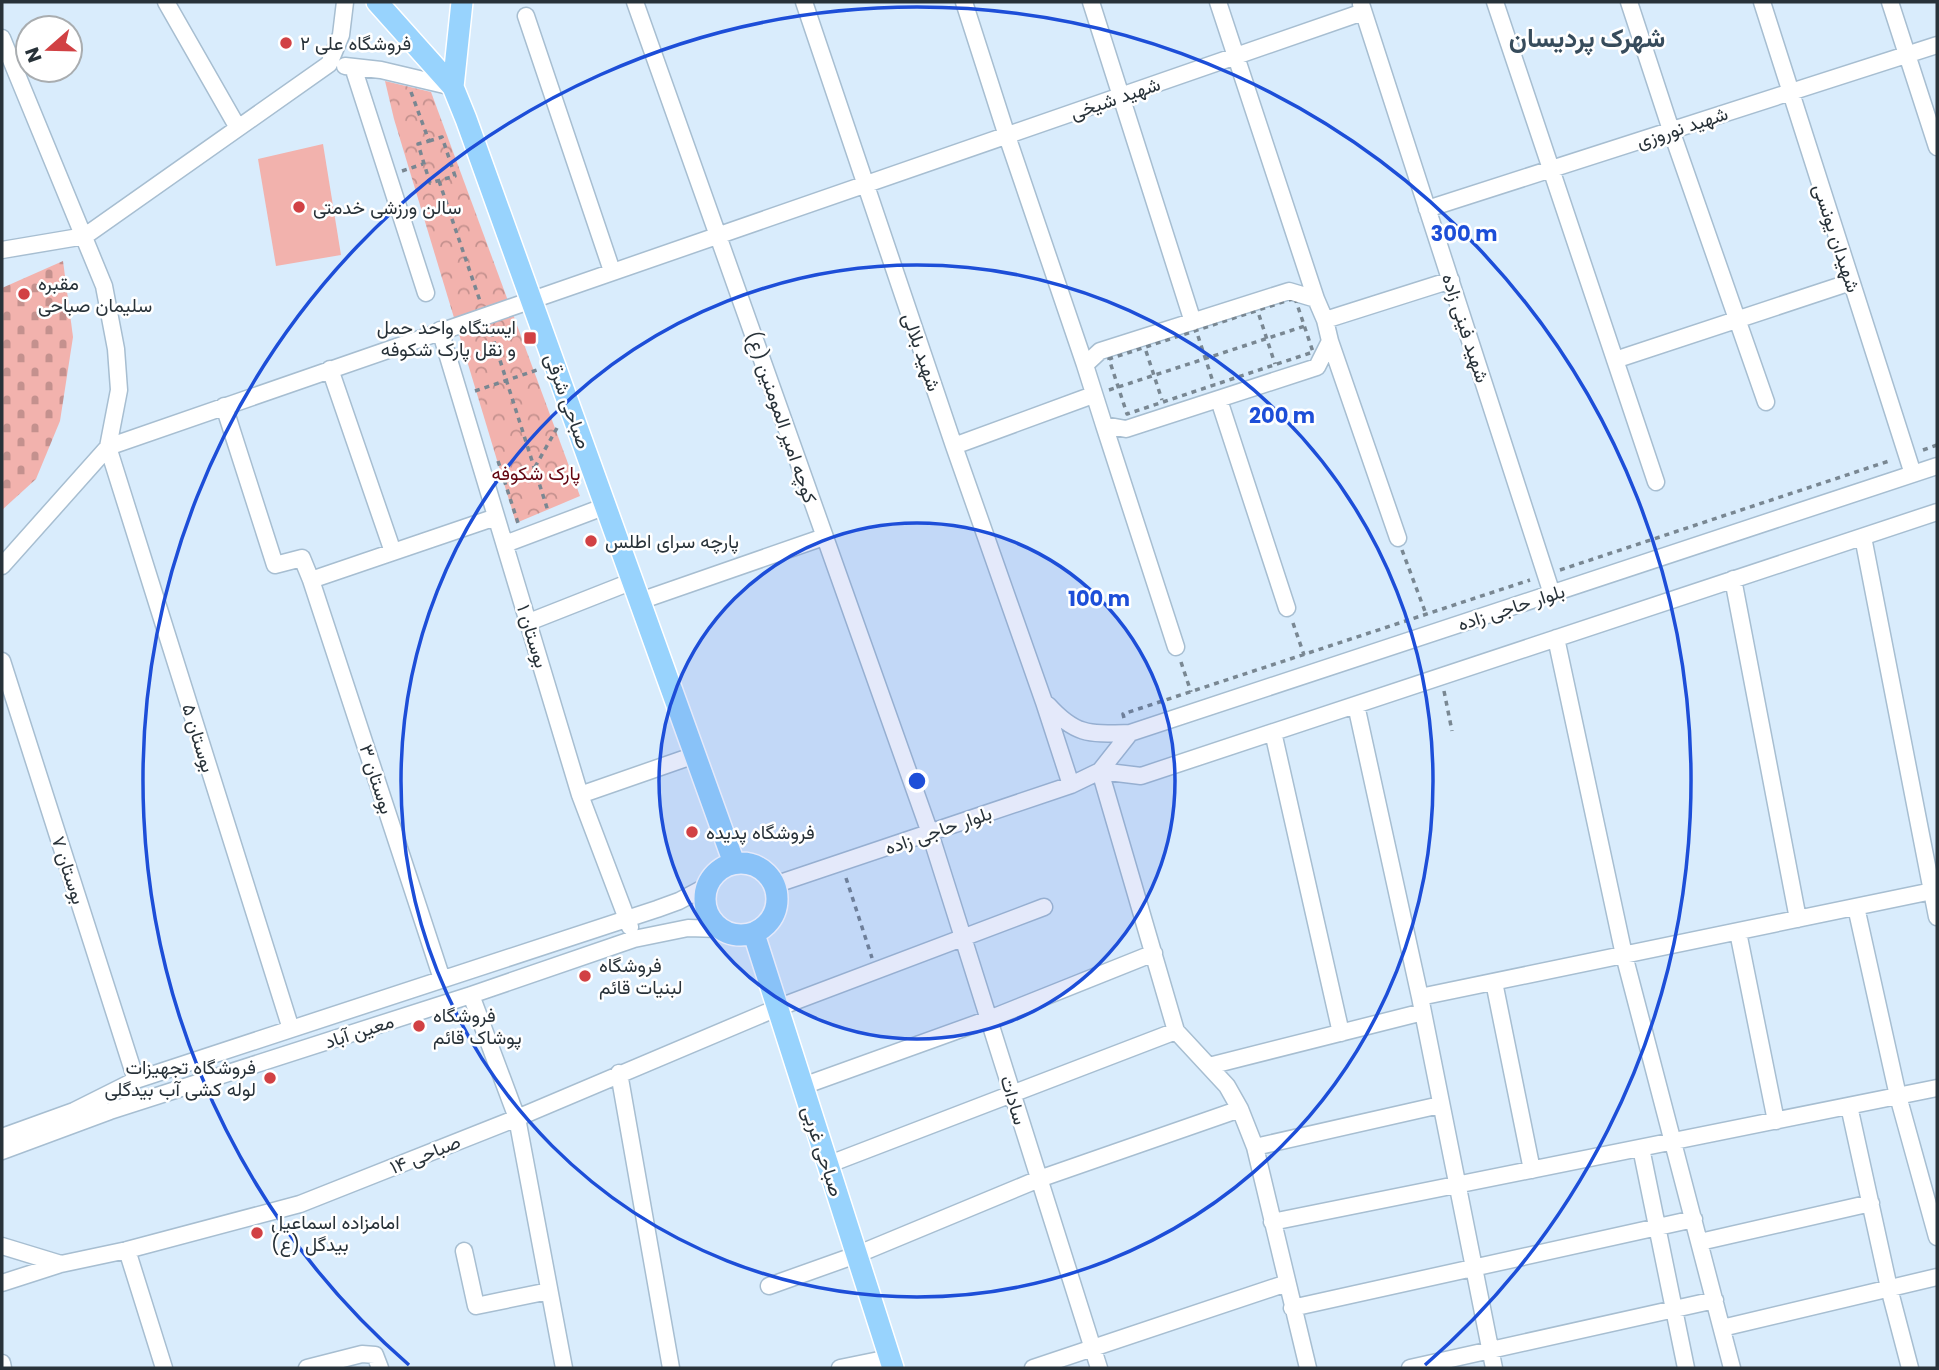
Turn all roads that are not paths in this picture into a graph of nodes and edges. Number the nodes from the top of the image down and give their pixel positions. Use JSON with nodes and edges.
{"nodes":[{"id":1,"x":166,"y":2,"type":"edge"},
{"id":2,"x":345,"y":2,"type":"edge"},
{"id":3,"x":377,"y":2,"type":"edge"},
{"id":4,"x":462,"y":2,"type":"edge"},
{"id":5,"x":635,"y":2,"type":"edge"},
{"id":6,"x":804,"y":2,"type":"edge"},
{"id":7,"x":964,"y":2,"type":"edge"},
{"id":8,"x":1091,"y":2,"type":"edge"},
{"id":9,"x":1218,"y":2,"type":"edge"},
{"id":10,"x":1495,"y":2,"type":"edge"},
{"id":11,"x":1629,"y":2,"type":"edge"},
{"id":12,"x":1762,"y":2,"type":"edge"},
{"id":13,"x":1890,"y":2,"type":"edge"},
{"id":14,"x":1362,"y":7,"type":"edge"},
{"id":15,"x":526,"y":16,"type":"dead end"},
{"id":16,"x":2,"y":38,"type":"edge"},
{"id":17,"x":1937,"y":45,"type":"edge"},
{"id":18,"x":1907,"y":54,"type":"junction"},
{"id":19,"x":1236,"y":56,"type":"junction"},
{"id":20,"x":329,"y":64,"type":"junction"},
{"id":21,"x":353,"y":67,"type":"junction"},
{"id":22,"x":453,"y":87,"type":"junction"},
{"id":23,"x":1791,"y":92,"type":"junction"},
{"id":24,"x":1122,"y":95,"type":"junction"},
{"id":25,"x":238,"y":128,"type":"junction"},
{"id":26,"x":1671,"y":130,"type":"junction"},
{"id":27,"x":1007,"y":136,"type":"junction"},
{"id":28,"x":1937,"y":146,"type":"edge"},
{"id":29,"x":1550,"y":169,"type":"junction"},
{"id":30,"x":866,"y":183,"type":"junction"},
{"id":31,"x":1427,"y":209,"type":"junction"},
{"id":32,"x":717,"y":234,"type":"junction"},
{"id":33,"x":85,"y":236,"type":"junction"},
{"id":34,"x":2,"y":250,"type":"edge"},
{"id":35,"x":612,"y":271,"type":"junction"},
{"id":36,"x":1451,"y":280,"type":"junction"},
{"id":37,"x":1851,"y":282,"type":"junction"},
{"id":38,"x":426,"y":293,"type":"dead end"},
{"id":39,"x":531,"y":299,"type":"junction"},
{"id":40,"x":1316,"y":299,"type":"junction"},
{"id":41,"x":1325,"y":320,"type":"junction"},
{"id":42,"x":1737,"y":320,"type":"junction"},
{"id":43,"x":1195,"y":327,"type":"junction"},
{"id":44,"x":440,"y":331,"type":"junction"},
{"id":45,"x":1330,"y":341,"type":"junction"},
{"id":46,"x":1615,"y":360,"type":"junction"},
{"id":47,"x":1085,"y":365,"type":"junction"},
{"id":48,"x":330,"y":369,"type":"junction"},
{"id":49,"x":1216,"y":393,"type":"junction"},
{"id":50,"x":1093,"y":395,"type":"junction"},
{"id":51,"x":1766,"y":402,"type":"dead end"},
{"id":52,"x":224,"y":406,"type":"junction"},
{"id":53,"x":1104,"y":425,"type":"junction"},
{"id":54,"x":954,"y":446,"type":"junction"},
{"id":55,"x":108,"y":447,"type":"junction"},
{"id":56,"x":1937,"y":466,"type":"edge"},
{"id":57,"x":1913,"y":474,"type":"junction"},
{"id":58,"x":1656,"y":482,"type":"dead end"},
{"id":59,"x":606,"y":506,"type":"junction"},
{"id":60,"x":1937,"y":512,"type":"edge"},
{"id":61,"x":496,"y":517,"type":"junction"},
{"id":62,"x":824,"y":537,"type":"junction"},
{"id":63,"x":1863,"y":537,"type":"junction"},
{"id":64,"x":1398,"y":538,"type":"road end"},
{"id":65,"x":505,"y":544,"type":"junction"},
{"id":66,"x":393,"y":552,"type":"junction"},
{"id":67,"x":2,"y":566,"type":"edge"},
{"id":68,"x":1733,"y":579,"type":"junction"},
{"id":69,"x":311,"y":580,"type":"junction"},
{"id":70,"x":636,"y":591,"type":"junction"},
{"id":71,"x":1552,"y":594,"type":"junction"},
{"id":72,"x":1287,"y":608,"type":"road end"},
{"id":73,"x":529,"y":622,"type":"junction"},
{"id":74,"x":1556,"y":638,"type":"junction"},
{"id":75,"x":1176,"y":647,"type":"road end"},
{"id":76,"x":2,"y":661,"type":"edge"},
{"id":77,"x":1044,"y":702,"type":"junction"},
{"id":78,"x":1356,"y":705,"type":"junction"},
{"id":79,"x":1273,"y":732,"type":"junction"},
{"id":80,"x":1130,"y":733,"type":"junction"},
{"id":81,"x":695,"y":755,"type":"junction"},
{"id":82,"x":1100,"y":771,"type":"junction"},
{"id":83,"x":1071,"y":785,"type":"junction"},
{"id":84,"x":580,"y":795,"type":"junction"},
{"id":85,"x":930,"y":833,"type":"junction"},
{"id":86,"x":734,"y":863,"type":"junction"},
{"id":87,"x":774,"y":885,"type":"junction"},
{"id":88,"x":707,"y":886,"type":"junction"},
{"id":89,"x":1935,"y":891,"type":"edge"},
{"id":90,"x":1044,"y":907,"type":"dead end"},
{"id":91,"x":1856,"y":907,"type":"junction"},
{"id":92,"x":1937,"y":917,"type":"edge"},
{"id":93,"x":627,"y":918,"type":"junction"},
{"id":94,"x":1798,"y":919,"type":"junction"},
{"id":95,"x":720,"y":929,"type":"junction"},
{"id":96,"x":1738,"y":932,"type":"junction"},
{"id":97,"x":754,"y":934,"type":"junction"},
{"id":98,"x":962,"y":936,"type":"junction"},
{"id":99,"x":634,"y":939,"type":"junction"},
{"id":100,"x":1154,"y":953,"type":"junction"},
{"id":101,"x":1624,"y":955,"type":"junction"},
{"id":102,"x":442,"y":979,"type":"junction"},
{"id":103,"x":1494,"y":982,"type":"junction"},
{"id":104,"x":471,"y":995,"type":"junction"},
{"id":105,"x":1421,"y":1004,"type":"junction"},
{"id":106,"x":777,"y":1008,"type":"junction"},
{"id":107,"x":989,"y":1019,"type":"junction"},
{"id":108,"x":290,"y":1029,"type":"junction"},
{"id":109,"x":1176,"y":1031,"type":"junction"},
{"id":110,"x":1341,"y":1033,"type":"junction"},
{"id":111,"x":1209,"y":1066,"type":"junction"},
{"id":112,"x":620,"y":1073,"type":"junction"},
{"id":113,"x":136,"y":1080,"type":"junction"},
{"id":114,"x":803,"y":1086,"type":"junction"},
{"id":115,"x":1937,"y":1088,"type":"edge"},
{"id":116,"x":1013,"y":1095,"type":"junction"},
{"id":117,"x":1898,"y":1096,"type":"junction"},
{"id":118,"x":1440,"y":1105,"type":"junction"},
{"id":119,"x":1849,"y":1106,"type":"junction"},
{"id":120,"x":1240,"y":1108,"type":"junction"},
{"id":121,"x":517,"y":1118,"type":"junction"},
{"id":122,"x":1776,"y":1121,"type":"junction"},
{"id":123,"x":2,"y":1138,"type":"edge"},
{"id":124,"x":1674,"y":1141,"type":"junction"},
{"id":125,"x":1255,"y":1147,"type":"junction"},
{"id":126,"x":1641,"y":1148,"type":"junction"},
{"id":127,"x":2,"y":1151,"type":"edge"},
{"id":128,"x":828,"y":1165,"type":"junction"},
{"id":129,"x":1532,"y":1170,"type":"junction"},
{"id":130,"x":1039,"y":1179,"type":"junction"},
{"id":131,"x":1456,"y":1185,"type":"junction"},
{"id":132,"x":1871,"y":1203,"type":"junction"},
{"id":133,"x":1694,"y":1219,"type":"junction"},
{"id":134,"x":1272,"y":1223,"type":"junction"},
{"id":135,"x":1657,"y":1227,"type":"junction"},
{"id":136,"x":1937,"y":1237,"type":"edge"},
{"id":137,"x":1700,"y":1242,"type":"junction"},
{"id":138,"x":2,"y":1246,"type":"edge"},
{"id":139,"x":127,"y":1250,"type":"junction"},
{"id":140,"x":464,"y":1251,"type":"dead end"},
{"id":141,"x":856,"y":1255,"type":"junction"},
{"id":142,"x":61,"y":1264,"type":"junction"},
{"id":143,"x":1473,"y":1267,"type":"junction"},
{"id":144,"x":1937,"y":1277,"type":"edge"},
{"id":145,"x":2,"y":1283,"type":"edge"},
{"id":146,"x":1287,"y":1283,"type":"junction"},
{"id":147,"x":769,"y":1286,"type":"dead end"},
{"id":148,"x":1889,"y":1287,"type":"junction"},
{"id":149,"x":550,"y":1291,"type":"junction"},
{"id":150,"x":1715,"y":1300,"type":"junction"},
{"id":151,"x":1292,"y":1308,"type":"junction"},
{"id":152,"x":1674,"y":1310,"type":"junction"},
{"id":153,"x":1722,"y":1328,"type":"junction"},
{"id":154,"x":1092,"y":1348,"type":"junction"},
{"id":155,"x":1491,"y":1351,"type":"junction"},
{"id":156,"x":2,"y":1363,"type":"edge"},
{"id":157,"x":891,"y":1363,"type":"edge"},
{"id":158,"x":3,"y":1368,"type":"edge"},
{"id":159,"x":164,"y":1368,"type":"edge"},
{"id":160,"x":307,"y":1368,"type":"edge"},
{"id":161,"x":380,"y":1368,"type":"edge"},
{"id":162,"x":564,"y":1368,"type":"edge"},
{"id":163,"x":671,"y":1368,"type":"edge"},
{"id":164,"x":847,"y":1368,"type":"edge"},
{"id":165,"x":1033,"y":1368,"type":"edge"},
{"id":166,"x":1098,"y":1368,"type":"edge"},
{"id":167,"x":1308,"y":1368,"type":"edge"},
{"id":168,"x":1410,"y":1368,"type":"edge"},
{"id":169,"x":1494,"y":1368,"type":"edge"},
{"id":170,"x":1686,"y":1368,"type":"edge"},
{"id":171,"x":1732,"y":1368,"type":"edge"},
{"id":172,"x":1910,"y":1368,"type":"edge"}],
"edges":[{"from":1,"to":25,"type":"street"},
{"from":2,"to":20,"type":"street"},
{"from":3,"to":22,"type":"main road","name":"صباحی شرقی"},
{"from":4,"to":22,"type":"main road"},
{"from":5,"to":32,"type":"street","name":"کوچه امیر المومنین (ع)"},
{"from":6,"to":30,"type":"street","name":"شهید بلالی"},
{"from":7,"to":27,"type":"street"},
{"from":8,"to":24,"type":"street"},
{"from":9,"to":19,"type":"street"},
{"from":10,"to":29,"type":"street"},
{"from":11,"to":26,"type":"street"},
{"from":12,"to":23,"type":"street","name":"شهیدان یونسی"},
{"from":13,"to":18,"type":"street"},
{"from":14,"to":19,"type":"street","name":"شهید شیخی"},
{"from":14,"to":31,"type":"street","name":"شهید فینی زاده"},
{"from":15,"to":35,"type":"street"},
{"from":16,"to":33,"type":"street"},
{"from":17,"to":18,"type":"street","name":"شهید نوروزی"},
{"from":18,"to":23,"type":"street","name":"شهید نوروزی"},
{"from":18,"to":28,"type":"street"},
{"from":19,"to":24,"type":"street","name":"شهید شیخی"},
{"from":19,"to":40,"type":"street"},
{"from":20,"to":21,"type":"street"},
{"from":20,"to":25,"type":"street"},
{"from":21,"to":22,"type":"street"},
{"from":21,"to":38,"type":"street"},
{"from":22,"to":39,"type":"main road","name":"صباحی شرقی"},
{"from":23,"to":26,"type":"street","name":"شهید نوروزی"},
{"from":23,"to":37,"type":"street","name":"شهیدان یونسی"},
{"from":24,"to":27,"type":"street","name":"شهید شیخی"},
{"from":24,"to":43,"type":"street"},
{"from":25,"to":33,"type":"street"},
{"from":26,"to":29,"type":"street","name":"شهید نوروزی"},
{"from":26,"to":42,"type":"street"},
{"from":27,"to":30,"type":"street","name":"شهید شیخی"},
{"from":27,"to":47,"type":"street"},
{"from":29,"to":31,"type":"street","name":"شهید نوروزی"},
{"from":29,"to":46,"type":"street"},
{"from":30,"to":32,"type":"street","name":"شهید شیخی"},
{"from":30,"to":54,"type":"street","name":"شهید بلالی"},
{"from":31,"to":36,"type":"street","name":"شهید فینی زاده"},
{"from":32,"to":35,"type":"street","name":"شهید شیخی"},
{"from":32,"to":62,"type":"street","name":"کوچه امیر المومنین (ع)"},
{"from":33,"to":34,"type":"street"},
{"from":33,"to":55,"type":"street"},
{"from":35,"to":39,"type":"street","name":"شهید شیخی"},
{"from":36,"to":41,"type":"street"},
{"from":36,"to":71,"type":"street","name":"شهید فینی زاده"},
{"from":37,"to":42,"type":"street"},
{"from":37,"to":57,"type":"street","name":"شهیدان یونسی"},
{"from":39,"to":44,"type":"street","name":"شهید شیخی"},
{"from":39,"to":59,"type":"main road","name":"صباحی شرقی"},
{"from":40,"to":41,"type":"street"},
{"from":40,"to":43,"type":"street"},
{"from":41,"to":45,"type":"street"},
{"from":42,"to":46,"type":"street"},
{"from":42,"to":51,"type":"street"},
{"from":43,"to":47,"type":"street"},
{"from":44,"to":48,"type":"street","name":"شهید شیخی"},
{"from":44,"to":61,"type":"street","name":"بوستان ۱"},
{"from":45,"to":49,"type":"street"},
{"from":45,"to":64,"type":"street"},
{"from":46,"to":58,"type":"street"},
{"from":47,"to":50,"type":"street"},
{"from":48,"to":52,"type":"street","name":"شهید شیخی"},
{"from":48,"to":66,"type":"street"},
{"from":49,"to":53,"type":"street"},
{"from":49,"to":72,"type":"street"},
{"from":50,"to":53,"type":"street"},
{"from":50,"to":54,"type":"street"},
{"from":52,"to":55,"type":"street","name":"شهید شیخی"},
{"from":52,"to":69,"type":"street"},
{"from":53,"to":75,"type":"street"},
{"from":54,"to":77,"type":"street","name":"شهید بلالی"},
{"from":55,"to":67,"type":"street"},
{"from":55,"to":108,"type":"street","name":"بوستان ۵"},
{"from":56,"to":57,"type":"street","name":"بلوار حاجی زاده"},
{"from":57,"to":71,"type":"street","name":"بلوار حاجی زاده"},
{"from":59,"to":65,"type":"street"},
{"from":59,"to":70,"type":"main road","name":"صباحی شرقی"},
{"from":60,"to":63,"type":"street"},
{"from":61,"to":65,"type":"street","name":"بوستان ۱"},
{"from":61,"to":66,"type":"street"},
{"from":62,"to":70,"type":"street"},
{"from":62,"to":85,"type":"street","name":"کوچه امیر المومنین (ع)"},
{"from":63,"to":68,"type":"street"},
{"from":63,"to":89,"type":"street"},
{"from":65,"to":73,"type":"street","name":"بوستان ۱"},
{"from":66,"to":69,"type":"street"},
{"from":68,"to":74,"type":"street"},
{"from":68,"to":94,"type":"street"},
{"from":69,"to":102,"type":"street","name":"بوستان ۳"},
{"from":70,"to":73,"type":"street"},
{"from":70,"to":81,"type":"main road","name":"صباحی شرقی"},
{"from":71,"to":80,"type":"street","name":"بلوار حاجی زاده"},
{"from":73,"to":84,"type":"street","name":"بوستان ۱"},
{"from":74,"to":78,"type":"street"},
{"from":74,"to":101,"type":"street"},
{"from":76,"to":113,"type":"street","name":"بوستان ۷"},
{"from":77,"to":80,"type":"street"},
{"from":77,"to":83,"type":"street","name":"شهید بلالی"},
{"from":78,"to":79,"type":"street"},
{"from":78,"to":105,"type":"street"},
{"from":79,"to":82,"type":"street"},
{"from":79,"to":110,"type":"street"},
{"from":80,"to":82,"type":"street","name":"بلوار حاجی زاده"},
{"from":81,"to":84,"type":"street"},
{"from":81,"to":86,"type":"main road","name":"صباحی شرقی"},
{"from":82,"to":83,"type":"street","name":"بلوار حاجی زاده"},
{"from":82,"to":100,"type":"street"},
{"from":83,"to":85,"type":"street","name":"بلوار حاجی زاده"},
{"from":84,"to":93,"type":"street","name":"بوستان ۱"},
{"from":85,"to":87,"type":"street","name":"بلوار حاجی زاده"},
{"from":85,"to":98,"type":"street","name":"سادات"},
{"from":86,"to":87,"type":"main road"},
{"from":86,"to":88,"type":"main road"},
{"from":87,"to":97,"type":"main road"},
{"from":88,"to":93,"type":"street","name":"معین آباد"},
{"from":88,"to":95,"type":"main road"},
{"from":89,"to":91,"type":"street"},
{"from":89,"to":92,"type":"street"},
{"from":90,"to":98,"type":"street","name":"صباحی ۱۴"},
{"from":91,"to":94,"type":"street"},
{"from":91,"to":117,"type":"street"},
{"from":93,"to":99,"type":"street","name":"بوستان ۱"},
{"from":93,"to":102,"type":"street","name":"معین آباد"},
{"from":94,"to":96,"type":"street"},
{"from":95,"to":97,"type":"main road"},
{"from":95,"to":99,"type":"street","name":"معین آباد"},
{"from":96,"to":101,"type":"street"},
{"from":96,"to":122,"type":"street"},
{"from":97,"to":106,"type":"main road","name":"صباحی غربی"},
{"from":98,"to":106,"type":"street","name":"صباحی ۱۴"},
{"from":98,"to":107,"type":"street","name":"سادات"},
{"from":99,"to":104,"type":"street","name":"معین آباد"},
{"from":100,"to":107,"type":"street"},
{"from":100,"to":109,"type":"street"},
{"from":101,"to":103,"type":"street"},
{"from":101,"to":124,"type":"street"},
{"from":102,"to":108,"type":"street","name":"معین آباد"},
{"from":103,"to":105,"type":"street"},
{"from":103,"to":129,"type":"street"},
{"from":104,"to":121,"type":"street"},
{"from":104,"to":127,"type":"street","name":"معین آباد"},
{"from":105,"to":110,"type":"street"},
{"from":105,"to":118,"type":"street"},
{"from":106,"to":112,"type":"street","name":"صباحی ۱۴"},
{"from":106,"to":114,"type":"main road","name":"صباحی غربی"},
{"from":107,"to":114,"type":"street"},
{"from":107,"to":116,"type":"street","name":"سادات"},
{"from":108,"to":113,"type":"street","name":"معین آباد"},
{"from":109,"to":111,"type":"street"},
{"from":109,"to":116,"type":"street"},
{"from":110,"to":111,"type":"street"},
{"from":111,"to":120,"type":"street"},
{"from":112,"to":121,"type":"street","name":"صباحی ۱۴"},
{"from":112,"to":163,"type":"street"},
{"from":113,"to":123,"type":"street","name":"معین آباد"},
{"from":114,"to":128,"type":"main road","name":"صباحی غربی"},
{"from":115,"to":117,"type":"street"},
{"from":116,"to":128,"type":"street"},
{"from":116,"to":130,"type":"street","name":"سادات"},
{"from":117,"to":119,"type":"street"},
{"from":117,"to":136,"type":"street"},
{"from":118,"to":125,"type":"street"},
{"from":118,"to":131,"type":"street"},
{"from":119,"to":122,"type":"street"},
{"from":119,"to":132,"type":"street"},
{"from":120,"to":125,"type":"street"},
{"from":120,"to":130,"type":"street"},
{"from":121,"to":139,"type":"street","name":"صباحی ۱۴"},
{"from":121,"to":149,"type":"street"},
{"from":122,"to":124,"type":"street"},
{"from":124,"to":126,"type":"street"},
{"from":124,"to":133,"type":"street"},
{"from":125,"to":134,"type":"street"},
{"from":126,"to":129,"type":"street"},
{"from":126,"to":135,"type":"street"},
{"from":128,"to":141,"type":"main road","name":"صباحی غربی"},
{"from":129,"to":131,"type":"street"},
{"from":130,"to":141,"type":"street"},
{"from":130,"to":154,"type":"street","name":"سادات"},
{"from":131,"to":134,"type":"street"},
{"from":131,"to":143,"type":"street"},
{"from":132,"to":137,"type":"street"},
{"from":132,"to":148,"type":"street"},
{"from":133,"to":135,"type":"street"},
{"from":133,"to":137,"type":"street"},
{"from":134,"to":146,"type":"street"},
{"from":135,"to":143,"type":"street"},
{"from":135,"to":152,"type":"street"},
{"from":137,"to":150,"type":"street"},
{"from":138,"to":142,"type":"street"},
{"from":139,"to":142,"type":"street","name":"صباحی ۱۴"},
{"from":139,"to":159,"type":"street"},
{"from":140,"to":149,"type":"street"},
{"from":141,"to":147,"type":"street"},
{"from":141,"to":157,"type":"main road","name":"صباحی غربی"},
{"from":142,"to":145,"type":"street","name":"صباحی ۱۴"},
{"from":143,"to":151,"type":"street"},
{"from":143,"to":155,"type":"street"},
{"from":144,"to":148,"type":"street"},
{"from":146,"to":151,"type":"street"},
{"from":146,"to":154,"type":"street"},
{"from":148,"to":153,"type":"street"},
{"from":148,"to":172,"type":"street"},
{"from":149,"to":162,"type":"street"},
{"from":150,"to":152,"type":"street"},
{"from":150,"to":153,"type":"street"},
{"from":151,"to":167,"type":"street"},
{"from":152,"to":155,"type":"street"},
{"from":152,"to":170,"type":"street"},
{"from":153,"to":171,"type":"street"},
{"from":154,"to":165,"type":"street"},
{"from":154,"to":166,"type":"street","name":"سادات"},
{"from":155,"to":168,"type":"street"},
{"from":155,"to":169,"type":"street"},
{"from":156,"to":158,"type":"street"},
{"from":157,"to":164,"type":"street"},
{"from":160,"to":161,"type":"street"}]}
